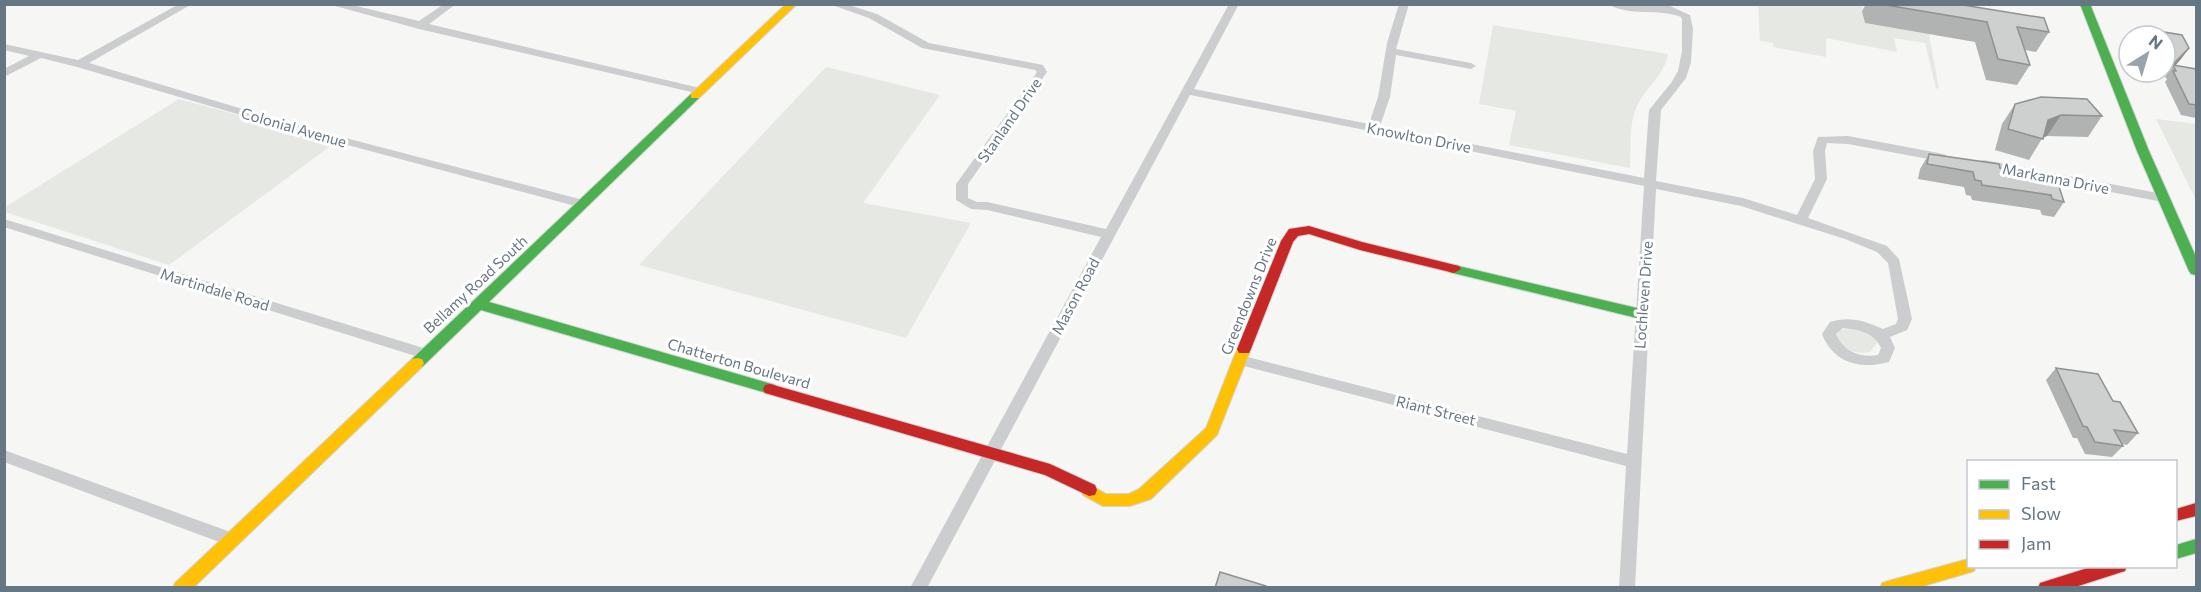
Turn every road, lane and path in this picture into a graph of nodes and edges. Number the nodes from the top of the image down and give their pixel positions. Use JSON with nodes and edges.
{"nodes":[{"id":1,"x":188,"y":4,"type":"edge"},
{"id":2,"x":333,"y":4,"type":"edge"},
{"id":3,"x":451,"y":4,"type":"edge"},
{"id":4,"x":792,"y":4,"type":"edge"},
{"id":5,"x":834,"y":4,"type":"edge"},
{"id":6,"x":1234,"y":4,"type":"edge"},
{"id":7,"x":1404,"y":4,"type":"edge"},
{"id":8,"x":1613,"y":4,"type":"edge"},
{"id":9,"x":2084,"y":5,"type":"edge"},
{"id":10,"x":419,"y":26,"type":"junction"},
{"id":11,"x":4,"y":47,"type":"edge"},
{"id":12,"x":1391,"y":51,"type":"junction"},
{"id":13,"x":41,"y":54,"type":"junction"},
{"id":14,"x":80,"y":64,"type":"junction"},
{"id":15,"x":1471,"y":66,"type":"dead end"},
{"id":16,"x":4,"y":74,"type":"edge"},
{"id":17,"x":700,"y":91,"type":"junction"},
{"id":18,"x":1187,"y":91,"type":"junction"},
{"id":19,"x":1373,"y":128,"type":"junction"},
{"id":20,"x":1650,"y":183,"type":"junction"},
{"id":21,"x":2163,"y":198,"type":"junction"},
{"id":22,"x":583,"y":204,"type":"junction"},
{"id":23,"x":1801,"y":220,"type":"junction"},
{"id":24,"x":4,"y":223,"type":"edge"},
{"id":25,"x":1107,"y":234,"type":"junction"},
{"id":26,"x":2196,"y":271,"type":"edge"},
{"id":27,"x":478,"y":304,"type":"junction"},
{"id":28,"x":1641,"y":314,"type":"junction"},
{"id":29,"x":1882,"y":335,"type":"dead end"},
{"id":30,"x":425,"y":354,"type":"junction"},
{"id":31,"x":1240,"y":360,"type":"junction"},
{"id":32,"x":990,"y":454,"type":"junction"},
{"id":33,"x":4,"y":456,"type":"edge"},
{"id":34,"x":1632,"y":461,"type":"junction"},
{"id":35,"x":2196,"y":510,"type":"edge"},
{"id":36,"x":2177,"y":515,"type":"edge"},
{"id":37,"x":230,"y":539,"type":"junction"},
{"id":38,"x":2196,"y":546,"type":"edge"},
{"id":39,"x":2177,"y":551,"type":"edge"},
{"id":40,"x":1967,"y":566,"type":"edge"},
{"id":41,"x":2115,"y":568,"type":"edge"},
{"id":42,"x":181,"y":588,"type":"edge"},
{"id":43,"x":918,"y":588,"type":"edge"},
{"id":44,"x":1627,"y":588,"type":"edge"},
{"id":45,"x":1888,"y":588,"type":"edge"},
{"id":46,"x":2046,"y":588,"type":"edge"}],
"edges":[{"from":1,"to":14,"type":"street"},
{"from":2,"to":10,"type":"street"},
{"from":3,"to":10,"type":"street"},
{"from":4,"to":17,"type":"street","name":"Bellamy Road South"},
{"from":5,"to":25,"type":"street","name":"Stanland Drive"},
{"from":6,"to":18,"type":"street","name":"Mason Road"},
{"from":7,"to":12,"type":"street"},
{"from":8,"to":20,"type":"street","name":"Lochleven Drive"},
{"from":9,"to":21,"type":"street"},
{"from":10,"to":17,"type":"street"},
{"from":11,"to":13,"type":"street","name":"Colonial Avenue"},
{"from":12,"to":15,"type":"street"},
{"from":12,"to":19,"type":"street"},
{"from":13,"to":14,"type":"street","name":"Colonial Avenue"},
{"from":13,"to":16,"type":"street"},
{"from":14,"to":22,"type":"street","name":"Colonial Avenue"},
{"from":17,"to":22,"type":"street","name":"Bellamy Road South"},
{"from":18,"to":19,"type":"street","name":"Knowlton Drive"},
{"from":18,"to":25,"type":"street","name":"Mason Road"},
{"from":19,"to":20,"type":"street","name":"Knowlton Drive"},
{"from":20,"to":23,"type":"street","name":"Knowlton Drive"},
{"from":20,"to":28,"type":"street","name":"Lochleven Drive"},
{"from":21,"to":23,"type":"street","name":"Markanna Drive"},
{"from":21,"to":26,"type":"street"},
{"from":22,"to":27,"type":"street","name":"Bellamy Road South"},
{"from":23,"to":29,"type":"street","name":"Knowlton Drive"},
{"from":24,"to":30,"type":"street","name":"Martindale Road"},
{"from":25,"to":32,"type":"street","name":"Mason Road"},
{"from":27,"to":30,"type":"street","name":"Bellamy Road South"},
{"from":27,"to":32,"type":"street","name":"Chatterton Boulevard"},
{"from":28,"to":31,"type":"street","name":"Greendowns Drive"},
{"from":28,"to":34,"type":"street","name":"Lochleven Drive"},
{"from":30,"to":37,"type":"street","name":"Bellamy Road South"},
{"from":31,"to":32,"type":"street","name":"Greendowns Drive"},
{"from":31,"to":34,"type":"street","name":"Riant Street"},
{"from":32,"to":43,"type":"street","name":"Mason Road"},
{"from":33,"to":37,"type":"street"},
{"from":34,"to":44,"type":"street","name":"Lochleven Drive"},
{"from":35,"to":36,"type":"street"},
{"from":37,"to":42,"type":"street","name":"Bellamy Road South"},
{"from":38,"to":39,"type":"street"},
{"from":40,"to":45,"type":"street"},
{"from":41,"to":46,"type":"street"}]}
